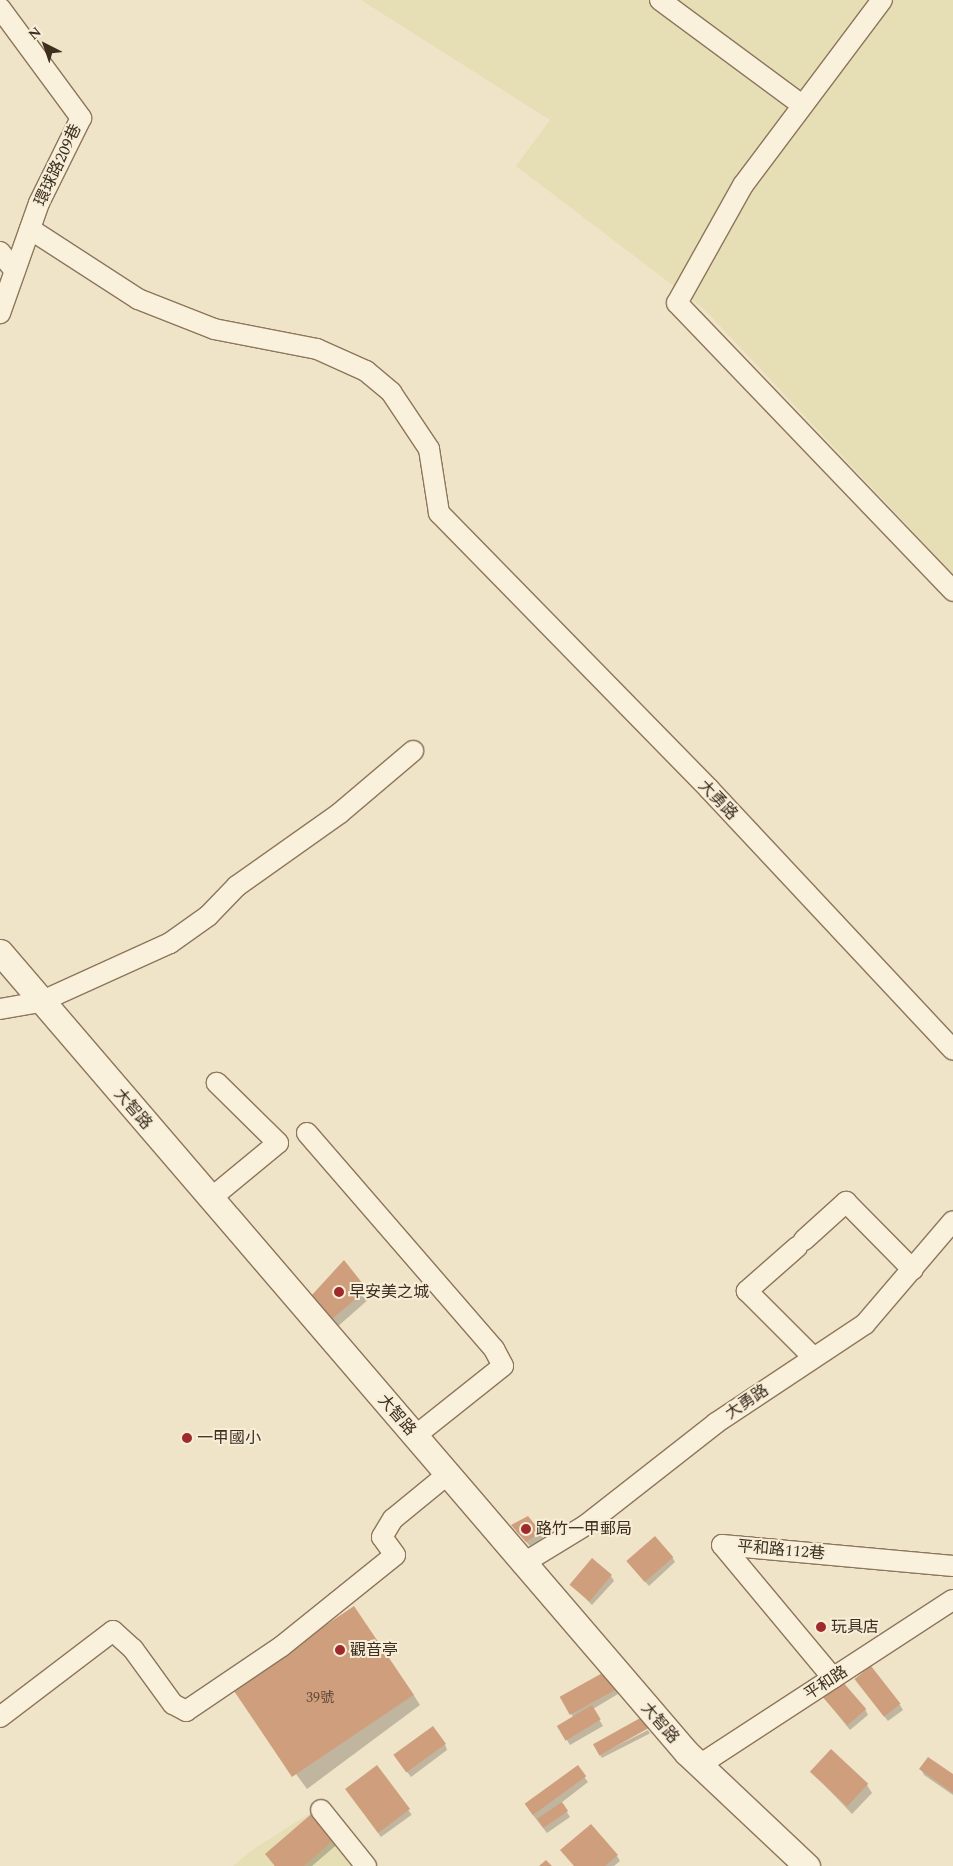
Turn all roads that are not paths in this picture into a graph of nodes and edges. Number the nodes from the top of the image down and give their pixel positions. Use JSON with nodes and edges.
{"nodes":[{"id":1,"x":660,"y":0,"type":"edge"},
{"id":2,"x":882,"y":0,"type":"edge"},
{"id":3,"x":0,"y":8,"type":"edge"},
{"id":4,"x":802,"y":105,"type":"junction"},
{"id":5,"x":30,"y":229,"type":"junction"},
{"id":6,"x":0,"y":252,"type":"edge"},
{"id":7,"x":15,"y":271,"type":"junction"},
{"id":8,"x":0,"y":313,"type":"edge"},
{"id":9,"x":953,"y":591,"type":"edge"},
{"id":10,"x":413,"y":751,"type":"dead end"},
{"id":11,"x":0,"y":952,"type":"edge"},
{"id":12,"x":40,"y":1002,"type":"junction"},
{"id":13,"x":0,"y":1008,"type":"edge"},
{"id":14,"x":953,"y":1050,"type":"edge"},
{"id":15,"x":217,"y":1083,"type":"dead end"},
{"id":16,"x":307,"y":1133,"type":"dead end"},
{"id":17,"x":210,"y":1199,"type":"junction"},
{"id":18,"x":953,"y":1220,"type":"edge"},
{"id":19,"x":913,"y":1270,"type":"junction"},
{"id":20,"x":813,"y":1357,"type":"junction"},
{"id":21,"x":415,"y":1436,"type":"junction"},
{"id":22,"x":448,"y":1474,"type":"junction"},
{"id":23,"x":522,"y":1564,"type":"junction"},
{"id":24,"x":953,"y":1566,"type":"edge"},
{"id":25,"x":953,"y":1600,"type":"edge"},
{"id":26,"x":833,"y":1678,"type":"junction"},
{"id":27,"x":0,"y":1718,"type":"edge"},
{"id":28,"x":698,"y":1766,"type":"junction"},
{"id":29,"x":321,"y":1810,"type":"dead end"},
{"id":30,"x":366,"y":1866,"type":"edge"},
{"id":31,"x":807,"y":1866,"type":"edge"}],
"edges":[{"from":1,"to":4,"type":"street"},
{"from":2,"to":4,"type":"street"},
{"from":3,"to":5,"type":"street","name":"環球路209巷"},
{"from":4,"to":9,"type":"street"},
{"from":5,"to":7,"type":"street","name":"環球路209巷"},
{"from":5,"to":14,"type":"street","name":"大勇路"},
{"from":6,"to":7,"type":"street"},
{"from":7,"to":8,"type":"street","name":"環球路209巷"},
{"from":10,"to":12,"type":"street"},
{"from":11,"to":12,"type":"street","name":"大智路"},
{"from":12,"to":13,"type":"street"},
{"from":12,"to":17,"type":"street","name":"大智路"},
{"from":15,"to":17,"type":"street"},
{"from":16,"to":21,"type":"street"},
{"from":17,"to":21,"type":"street","name":"大智路"},
{"from":18,"to":19,"type":"street","name":"大勇路"},
{"from":19,"to":20,"type":"street","name":"大勇路"},
{"from":19,"to":20,"type":"street"},
{"from":20,"to":23,"type":"street","name":"大勇路"},
{"from":21,"to":22,"type":"street","name":"大智路"},
{"from":22,"to":23,"type":"street","name":"大智路"},
{"from":22,"to":27,"type":"street"},
{"from":23,"to":28,"type":"street","name":"大智路"},
{"from":24,"to":26,"type":"street","name":"平和路112巷"},
{"from":25,"to":26,"type":"street","name":"平和路"},
{"from":26,"to":28,"type":"street","name":"平和路"},
{"from":28,"to":31,"type":"street","name":"大智路"},
{"from":29,"to":30,"type":"street"}]}
